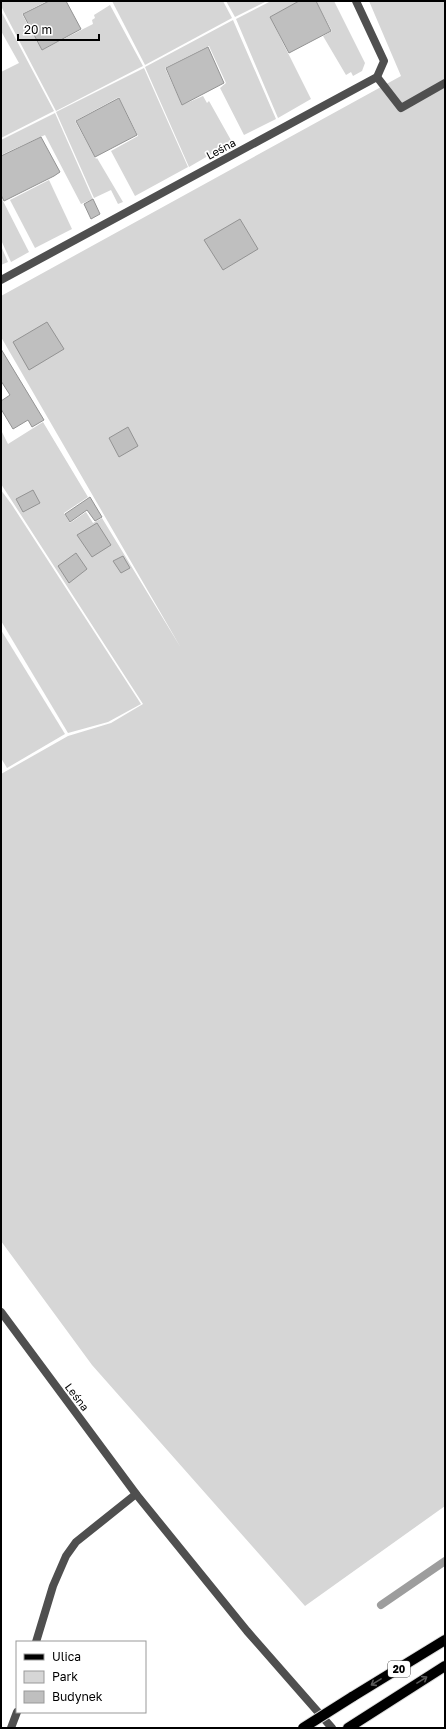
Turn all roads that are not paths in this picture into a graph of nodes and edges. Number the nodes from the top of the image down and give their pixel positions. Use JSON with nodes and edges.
{"nodes":[{"id":1,"x":356,"y":1,"type":"edge"},
{"id":2,"x":377,"y":77,"type":"junction"},
{"id":3,"x":445,"y":83,"type":"edge"},
{"id":4,"x":1,"y":280,"type":"edge"},
{"id":5,"x":1,"y":1312,"type":"edge"},
{"id":6,"x":136,"y":1494,"type":"junction"},
{"id":7,"x":445,"y":1640,"type":"edge"},
{"id":8,"x":36,"y":1641,"type":"edge"},
{"id":9,"x":445,"y":1666,"type":"edge"},
{"id":10,"x":17,"y":1713,"type":"edge"},
{"id":11,"x":11,"y":1728,"type":"edge"},
{"id":12,"x":303,"y":1728,"type":"edge"},
{"id":13,"x":332,"y":1728,"type":"edge"},
{"id":14,"x":348,"y":1728,"type":"edge"}],
"edges":[{"from":1,"to":2,"type":"street"},
{"from":2,"to":3,"type":"street"},
{"from":2,"to":4,"type":"street","name":"Leśna"},
{"from":5,"to":6,"type":"street","name":"Leśna"},
{"from":6,"to":8,"type":"street"},
{"from":6,"to":13,"type":"street","name":"Leśna"},
{"from":7,"to":12,"type":"main road","number":"20","one_way":true,"bridge":true},
{"from":14,"to":9,"type":"main road","number":"20","one_way":true},
{"from":10,"to":11,"type":"street"}]}
